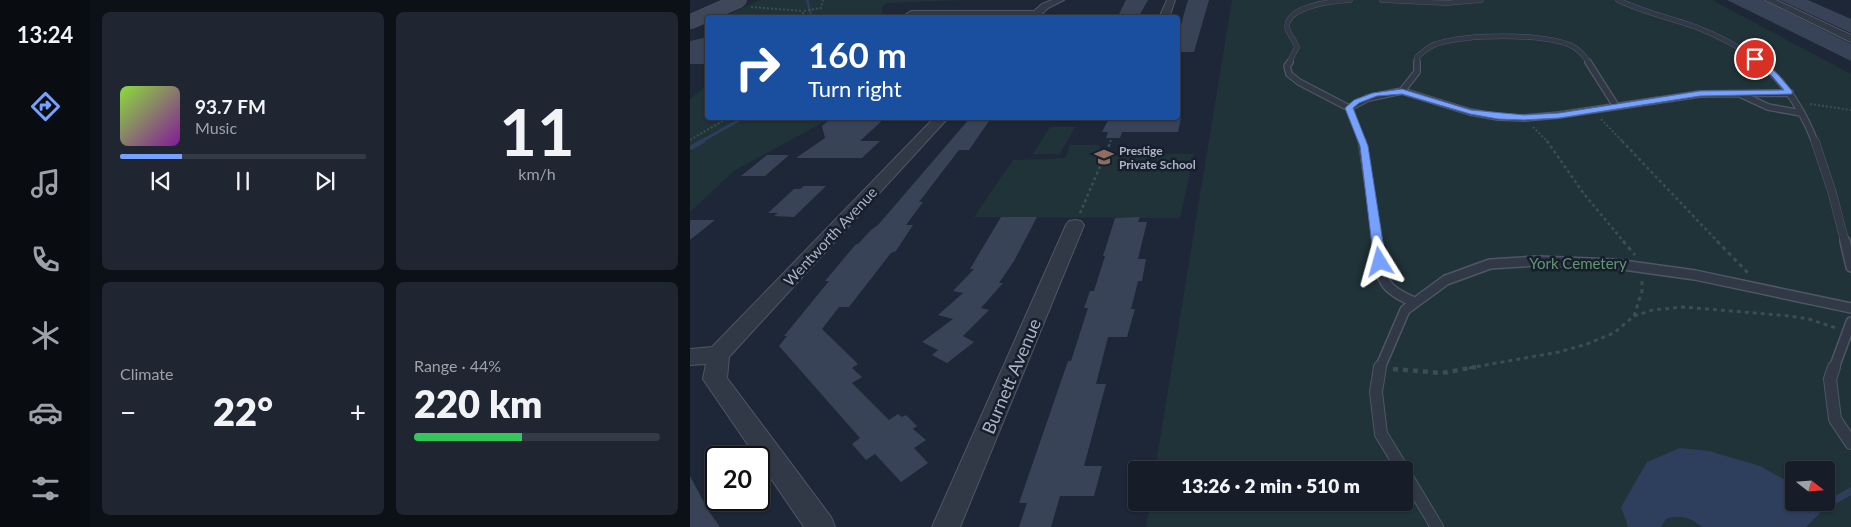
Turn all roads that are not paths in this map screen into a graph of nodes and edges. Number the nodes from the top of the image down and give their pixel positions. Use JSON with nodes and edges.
{"nodes":[{"id":1,"x":740,"y":0,"type":"edge"},
{"id":2,"x":1060,"y":0,"type":"edge"},
{"id":3,"x":1171,"y":0,"type":"edge"},
{"id":4,"x":1350,"y":0,"type":"edge"},
{"id":5,"x":1382,"y":0,"type":"edge"},
{"id":6,"x":1481,"y":0,"type":"edge"},
{"id":7,"x":1618,"y":0,"type":"edge"},
{"id":8,"x":1769,"y":0,"type":"edge"},
{"id":9,"x":1417,"y":1,"type":"edge"},
{"id":10,"x":911,"y":14,"type":"dead end"},
{"id":11,"x":705,"y":15,"type":"edge"},
{"id":12,"x":706,"y":15,"type":"edge"},
{"id":13,"x":972,"y":15,"type":"edge"},
{"id":14,"x":1034,"y":15,"type":"edge"},
{"id":15,"x":1165,"y":15,"type":"edge"},
{"id":16,"x":690,"y":22,"type":"edge"},
{"id":17,"x":1851,"y":39,"type":"edge"},
{"id":18,"x":1402,"y":91,"type":"junction"},
{"id":19,"x":1790,"y":92,"type":"junction"},
{"id":20,"x":1740,"y":94,"type":"junction"},
{"id":21,"x":1616,"y":106,"type":"junction"},
{"id":22,"x":1349,"y":108,"type":"junction"},
{"id":23,"x":1801,"y":113,"type":"junction"},
{"id":24,"x":939,"y":120,"type":"edge"},
{"id":25,"x":1075,"y":225,"type":"road end"},
{"id":26,"x":1847,"y":229,"type":"edge"},
{"id":27,"x":1851,"y":267,"type":"edge"},
{"id":28,"x":1414,"y":302,"type":"junction"},
{"id":29,"x":1851,"y":308,"type":"edge"},
{"id":30,"x":1851,"y":322,"type":"edge"},
{"id":31,"x":718,"y":355,"type":"junction"},
{"id":32,"x":690,"y":358,"type":"edge"},
{"id":33,"x":1851,"y":442,"type":"edge"},
{"id":34,"x":1397,"y":461,"type":"edge"},
{"id":35,"x":1413,"y":487,"type":"edge"},
{"id":36,"x":821,"y":527,"type":"edge"},
{"id":37,"x":946,"y":527,"type":"edge"},
{"id":38,"x":1437,"y":527,"type":"edge"}],
"edges":[{"from":1,"to":12,"type":"main road","bridge":true},
{"from":2,"to":14,"type":"street"},
{"from":3,"to":15,"type":"street"},
{"from":4,"to":22,"type":"lane"},
{"from":5,"to":9,"type":"lane"},
{"from":6,"to":9,"type":"lane"},
{"from":7,"to":19,"type":"lane"},
{"from":8,"to":17,"type":"street"},
{"from":10,"to":13,"type":"street"},
{"from":11,"to":16,"type":"main road","bridge":true},
{"from":18,"to":21,"type":"lane"},
{"from":18,"to":21,"type":"lane"},
{"from":18,"to":22,"type":"lane"},
{"from":19,"to":20,"type":"lane"},
{"from":19,"to":23,"type":"lane"},
{"from":20,"to":21,"type":"lane"},
{"from":20,"to":23,"type":"lane"},
{"from":22,"to":28,"type":"lane"},
{"from":23,"to":26,"type":"lane"},
{"from":24,"to":31,"type":"street","name":"Wentworth Avenue"},
{"from":25,"to":37,"type":"street","name":"Burnett Avenue"},
{"from":26,"to":27,"type":"lane"},
{"from":28,"to":29,"type":"lane"},
{"from":28,"to":34,"type":"lane"},
{"from":30,"to":33,"type":"lane"},
{"from":31,"to":32,"type":"street"},
{"from":31,"to":36,"type":"street"},
{"from":35,"to":38,"type":"lane"}]}
